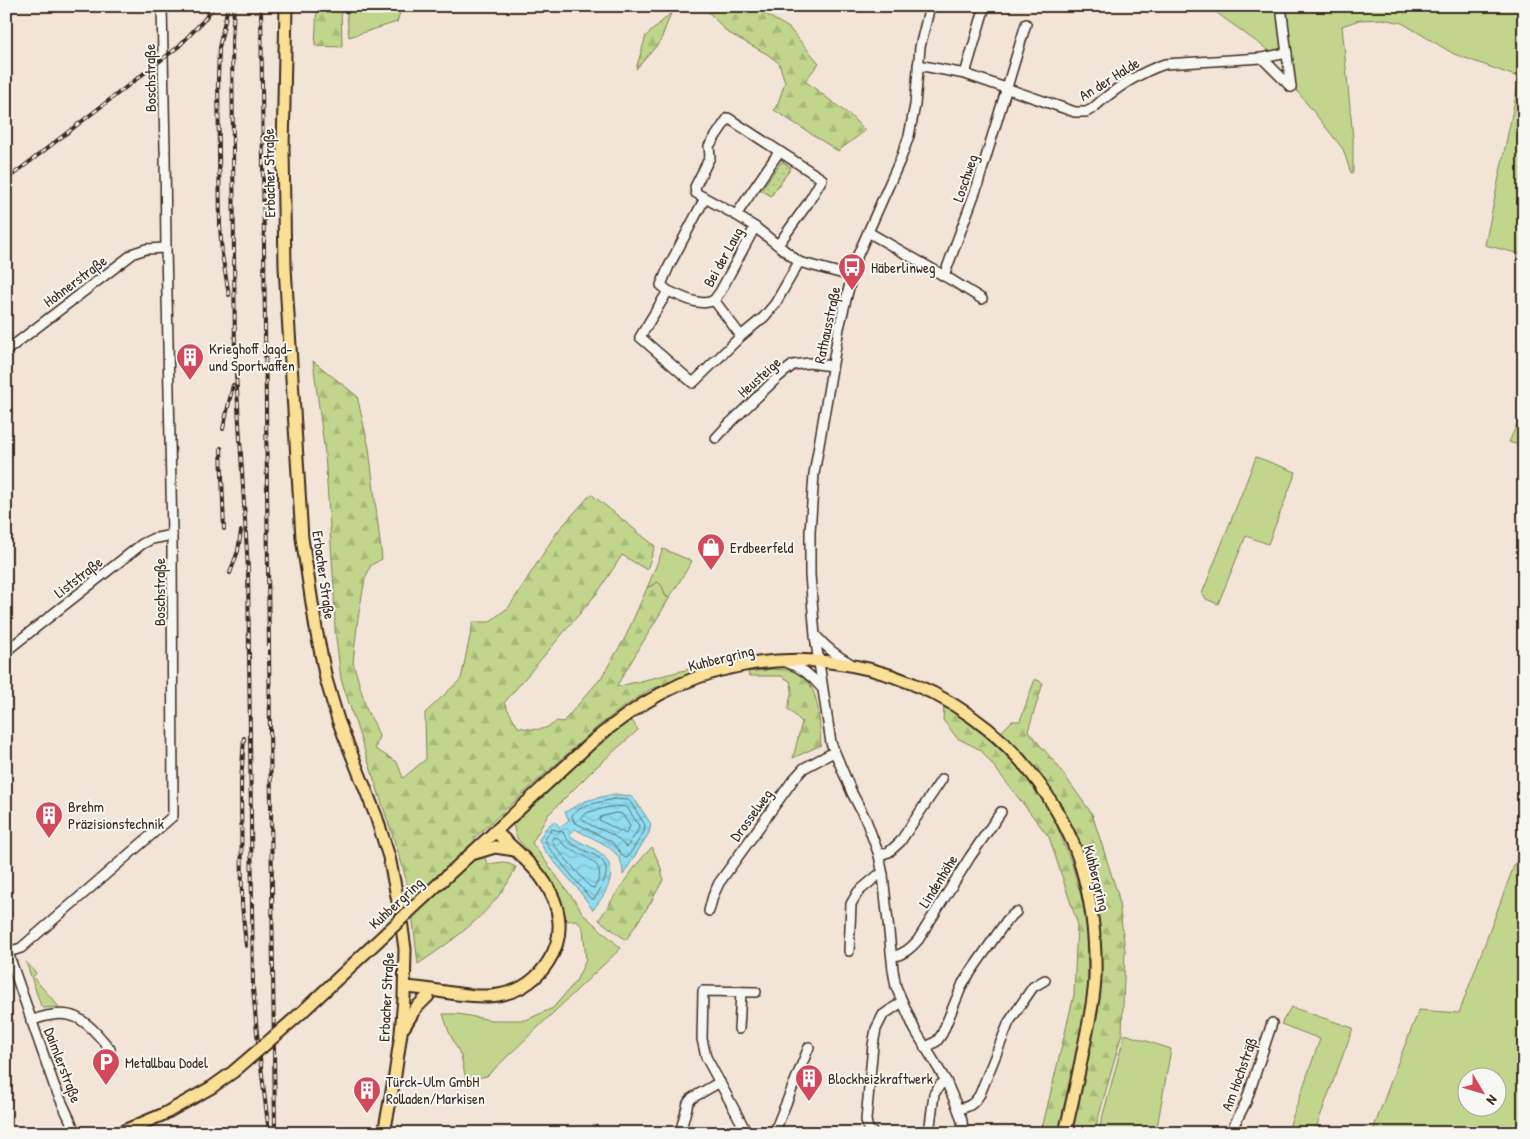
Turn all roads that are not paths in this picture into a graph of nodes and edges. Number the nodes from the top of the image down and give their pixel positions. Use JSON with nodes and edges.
{"nodes":[{"id":1,"x":162,"y":6,"type":"edge"},
{"id":2,"x":286,"y":6,"type":"edge"},
{"id":3,"x":930,"y":6,"type":"edge"},
{"id":4,"x":985,"y":6,"type":"edge"},
{"id":5,"x":1281,"y":6,"type":"edge"},
{"id":6,"x":1026,"y":24,"type":"dead end"},
{"id":7,"x":1287,"y":53,"type":"junction"},
{"id":8,"x":1262,"y":58,"type":"junction"},
{"id":9,"x":918,"y":65,"type":"junction"},
{"id":10,"x":965,"y":74,"type":"junction"},
{"id":11,"x":1008,"y":88,"type":"junction"},
{"id":12,"x":779,"y":152,"type":"junction"},
{"id":13,"x":705,"y":198,"type":"junction"},
{"id":14,"x":736,"y":215,"type":"junction"},
{"id":15,"x":755,"y":227,"type":"junction"},
{"id":16,"x":868,"y":232,"type":"junction"},
{"id":17,"x":778,"y":245,"type":"junction"},
{"id":18,"x":166,"y":248,"type":"junction"},
{"id":19,"x":799,"y":262,"type":"junction"},
{"id":20,"x":851,"y":276,"type":"junction"},
{"id":21,"x":944,"y":276,"type":"junction"},
{"id":22,"x":668,"y":291,"type":"junction"},
{"id":23,"x":982,"y":299,"type":"dead end"},
{"id":24,"x":714,"y":300,"type":"junction"},
{"id":25,"x":741,"y":336,"type":"junction"},
{"id":26,"x":6,"y":351,"type":"edge"},
{"id":27,"x":832,"y":366,"type":"junction"},
{"id":28,"x":716,"y":438,"type":"dead end"},
{"id":29,"x":172,"y":534,"type":"junction"},
{"id":30,"x":816,"y":636,"type":"junction"},
{"id":31,"x":6,"y":651,"type":"edge"},
{"id":32,"x":779,"y":660,"type":"junction"},
{"id":33,"x":819,"y":660,"type":"junction"},
{"id":34,"x":853,"y":664,"type":"junction"},
{"id":35,"x":823,"y":689,"type":"junction"},
{"id":36,"x":834,"y":752,"type":"junction"},
{"id":37,"x":942,"y":780,"type":"dead end"},
{"id":38,"x":1001,"y":812,"type":"dead end"},
{"id":39,"x":496,"y":831,"type":"junction"},
{"id":40,"x":516,"y":851,"type":"junction"},
{"id":41,"x":879,"y":855,"type":"junction"},
{"id":42,"x":465,"y":858,"type":"junction"},
{"id":43,"x":883,"y":875,"type":"junction"},
{"id":44,"x":709,"y":911,"type":"dead end"},
{"id":45,"x":1016,"y":912,"type":"dead end"},
{"id":46,"x":7,"y":949,"type":"edge"},
{"id":47,"x":849,"y":951,"type":"dead end"},
{"id":48,"x":892,"y":957,"type":"junction"},
{"id":49,"x":1045,"y":980,"type":"dead end"},
{"id":50,"x":443,"y":992,"type":"junction"},
{"id":51,"x":741,"y":992,"type":"junction"},
{"id":52,"x":756,"y":992,"type":"dead end"},
{"id":53,"x":405,"y":993,"type":"junction"},
{"id":54,"x":428,"y":996,"type":"junction"},
{"id":55,"x":902,"y":1002,"type":"junction"},
{"id":56,"x":31,"y":1021,"type":"junction"},
{"id":57,"x":1272,"y":1023,"type":"dead end"},
{"id":58,"x":739,"y":1029,"type":"dead end"},
{"id":59,"x":401,"y":1033,"type":"junction"},
{"id":60,"x":810,"y":1047,"type":"dead end"},
{"id":61,"x":925,"y":1048,"type":"junction"},
{"id":62,"x":110,"y":1049,"type":"dead end"},
{"id":63,"x":946,"y":1081,"type":"junction"},
{"id":64,"x":720,"y":1082,"type":"junction"},
{"id":65,"x":958,"y":1109,"type":"junction"},
{"id":66,"x":69,"y":1118,"type":"junction"},
{"id":67,"x":70,"y":1133,"type":"edge"},
{"id":68,"x":76,"y":1133,"type":"edge"},
{"id":69,"x":84,"y":1133,"type":"edge"},
{"id":70,"x":119,"y":1133,"type":"edge"},
{"id":71,"x":384,"y":1133,"type":"edge"},
{"id":72,"x":680,"y":1133,"type":"edge"},
{"id":73,"x":747,"y":1133,"type":"edge"},
{"id":74,"x":774,"y":1133,"type":"edge"},
{"id":75,"x":873,"y":1133,"type":"edge"},
{"id":76,"x":929,"y":1133,"type":"edge"},
{"id":77,"x":963,"y":1133,"type":"edge"},
{"id":78,"x":1064,"y":1133,"type":"edge"},
{"id":79,"x":1230,"y":1133,"type":"edge"}],
"edges":[{"from":1,"to":18,"type":"street","name":"Boschstraße"},
{"from":2,"to":53,"type":"main road","name":"Erbacher Straße"},
{"from":3,"to":9,"type":"street","name":"Rathausstraße"},
{"from":4,"to":10,"type":"street"},
{"from":5,"to":7,"type":"street"},
{"from":6,"to":11,"type":"street"},
{"from":7,"to":8,"type":"street","name":"An der Halde"},
{"from":7,"to":8,"type":"street"},
{"from":8,"to":11,"type":"street","name":"An der Halde"},
{"from":9,"to":10,"type":"street","name":"An der Halde"},
{"from":9,"to":16,"type":"street","name":"Rathausstraße"},
{"from":10,"to":11,"type":"street","name":"An der Halde"},
{"from":11,"to":21,"type":"street","name":"Loschweg"},
{"from":12,"to":13,"type":"street"},
{"from":12,"to":14,"type":"street","name":"Bei der Laug"},
{"from":12,"to":17,"type":"street"},
{"from":13,"to":14,"type":"street","name":"Bei der Laug"},
{"from":13,"to":22,"type":"street"},
{"from":14,"to":15,"type":"street","name":"Bei der Laug"},
{"from":15,"to":17,"type":"street","name":"Bei der Laug"},
{"from":15,"to":24,"type":"street","name":"Bei der Laug"},
{"from":16,"to":20,"type":"street","name":"Rathausstraße"},
{"from":16,"to":21,"type":"street"},
{"from":17,"to":19,"type":"street","name":"Bei der Laug"},
{"from":18,"to":26,"type":"street","name":"Hohnerstraße"},
{"from":18,"to":29,"type":"street","name":"Boschstraße"},
{"from":19,"to":20,"type":"street","name":"Bei der Laug"},
{"from":19,"to":25,"type":"street"},
{"from":20,"to":27,"type":"street","name":"Rathausstraße"},
{"from":21,"to":23,"type":"street"},
{"from":22,"to":24,"type":"street"},
{"from":22,"to":25,"type":"street"},
{"from":24,"to":25,"type":"street"},
{"from":27,"to":28,"type":"street","name":"Heusteige"},
{"from":27,"to":30,"type":"street","name":"Rathausstraße"},
{"from":29,"to":31,"type":"street","name":"Liststraße"},
{"from":29,"to":46,"type":"street","name":"Boschstraße"},
{"from":30,"to":33,"type":"street","name":"Rathausstraße"},
{"from":30,"to":34,"type":"street"},
{"from":32,"to":33,"type":"main road","name":"Kuhbergring"},
{"from":32,"to":35,"type":"street"},
{"from":32,"to":39,"type":"main road","name":"Kuhbergring"},
{"from":33,"to":34,"type":"main road","name":"Kuhbergring"},
{"from":33,"to":35,"type":"street","name":"Rathausstraße"},
{"from":34,"to":78,"type":"main road","name":"Kuhbergring"},
{"from":35,"to":36,"type":"street","name":"Rathausstraße"},
{"from":36,"to":41,"type":"street"},
{"from":36,"to":44,"type":"street","name":"Drosselweg"},
{"from":37,"to":41,"type":"street"},
{"from":38,"to":48,"type":"street","name":"Lindenhöhe"},
{"from":39,"to":40,"type":"main road"},
{"from":39,"to":42,"type":"main road","name":"Kuhbergring"},
{"from":40,"to":42,"type":"main road"},
{"from":40,"to":50,"type":"main road"},
{"from":41,"to":43,"type":"street"},
{"from":42,"to":70,"type":"main road","name":"Kuhbergring","bridge":true},
{"from":43,"to":47,"type":"street"},
{"from":43,"to":48,"type":"street"},
{"from":45,"to":61,"type":"street"},
{"from":46,"to":56,"type":"street","name":"Daimlerstraße"},
{"from":48,"to":55,"type":"street"},
{"from":49,"to":65,"type":"street"},
{"from":50,"to":53,"type":"main road"},
{"from":50,"to":54,"type":"main road"},
{"from":51,"to":52,"type":"street"},
{"from":51,"to":58,"type":"street"},
{"from":51,"to":64,"type":"street"},
{"from":53,"to":54,"type":"main road"},
{"from":53,"to":59,"type":"main road","name":"Erbacher Straße"},
{"from":54,"to":59,"type":"main road"},
{"from":55,"to":61,"type":"street"},
{"from":55,"to":75,"type":"street"},
{"from":56,"to":62,"type":"street","name":"Daimlerstraße"},
{"from":56,"to":66,"type":"street","name":"Daimlerstraße"},
{"from":57,"to":79,"type":"street","name":"Am Hochsträß"},
{"from":59,"to":71,"type":"main road","name":"Erbacher Straße"},
{"from":60,"to":74,"type":"street"},
{"from":61,"to":63,"type":"street"},
{"from":63,"to":65,"type":"street"},
{"from":63,"to":76,"type":"street"},
{"from":64,"to":72,"type":"street"},
{"from":64,"to":73,"type":"street"},
{"from":65,"to":77,"type":"street"},
{"from":66,"to":67,"type":"street","name":"Daimlerstraße"},
{"from":66,"to":68,"type":"street","name":"Daimlerstraße"},
{"from":66,"to":69,"type":"street","name":"Daimlerstraße"}]}
